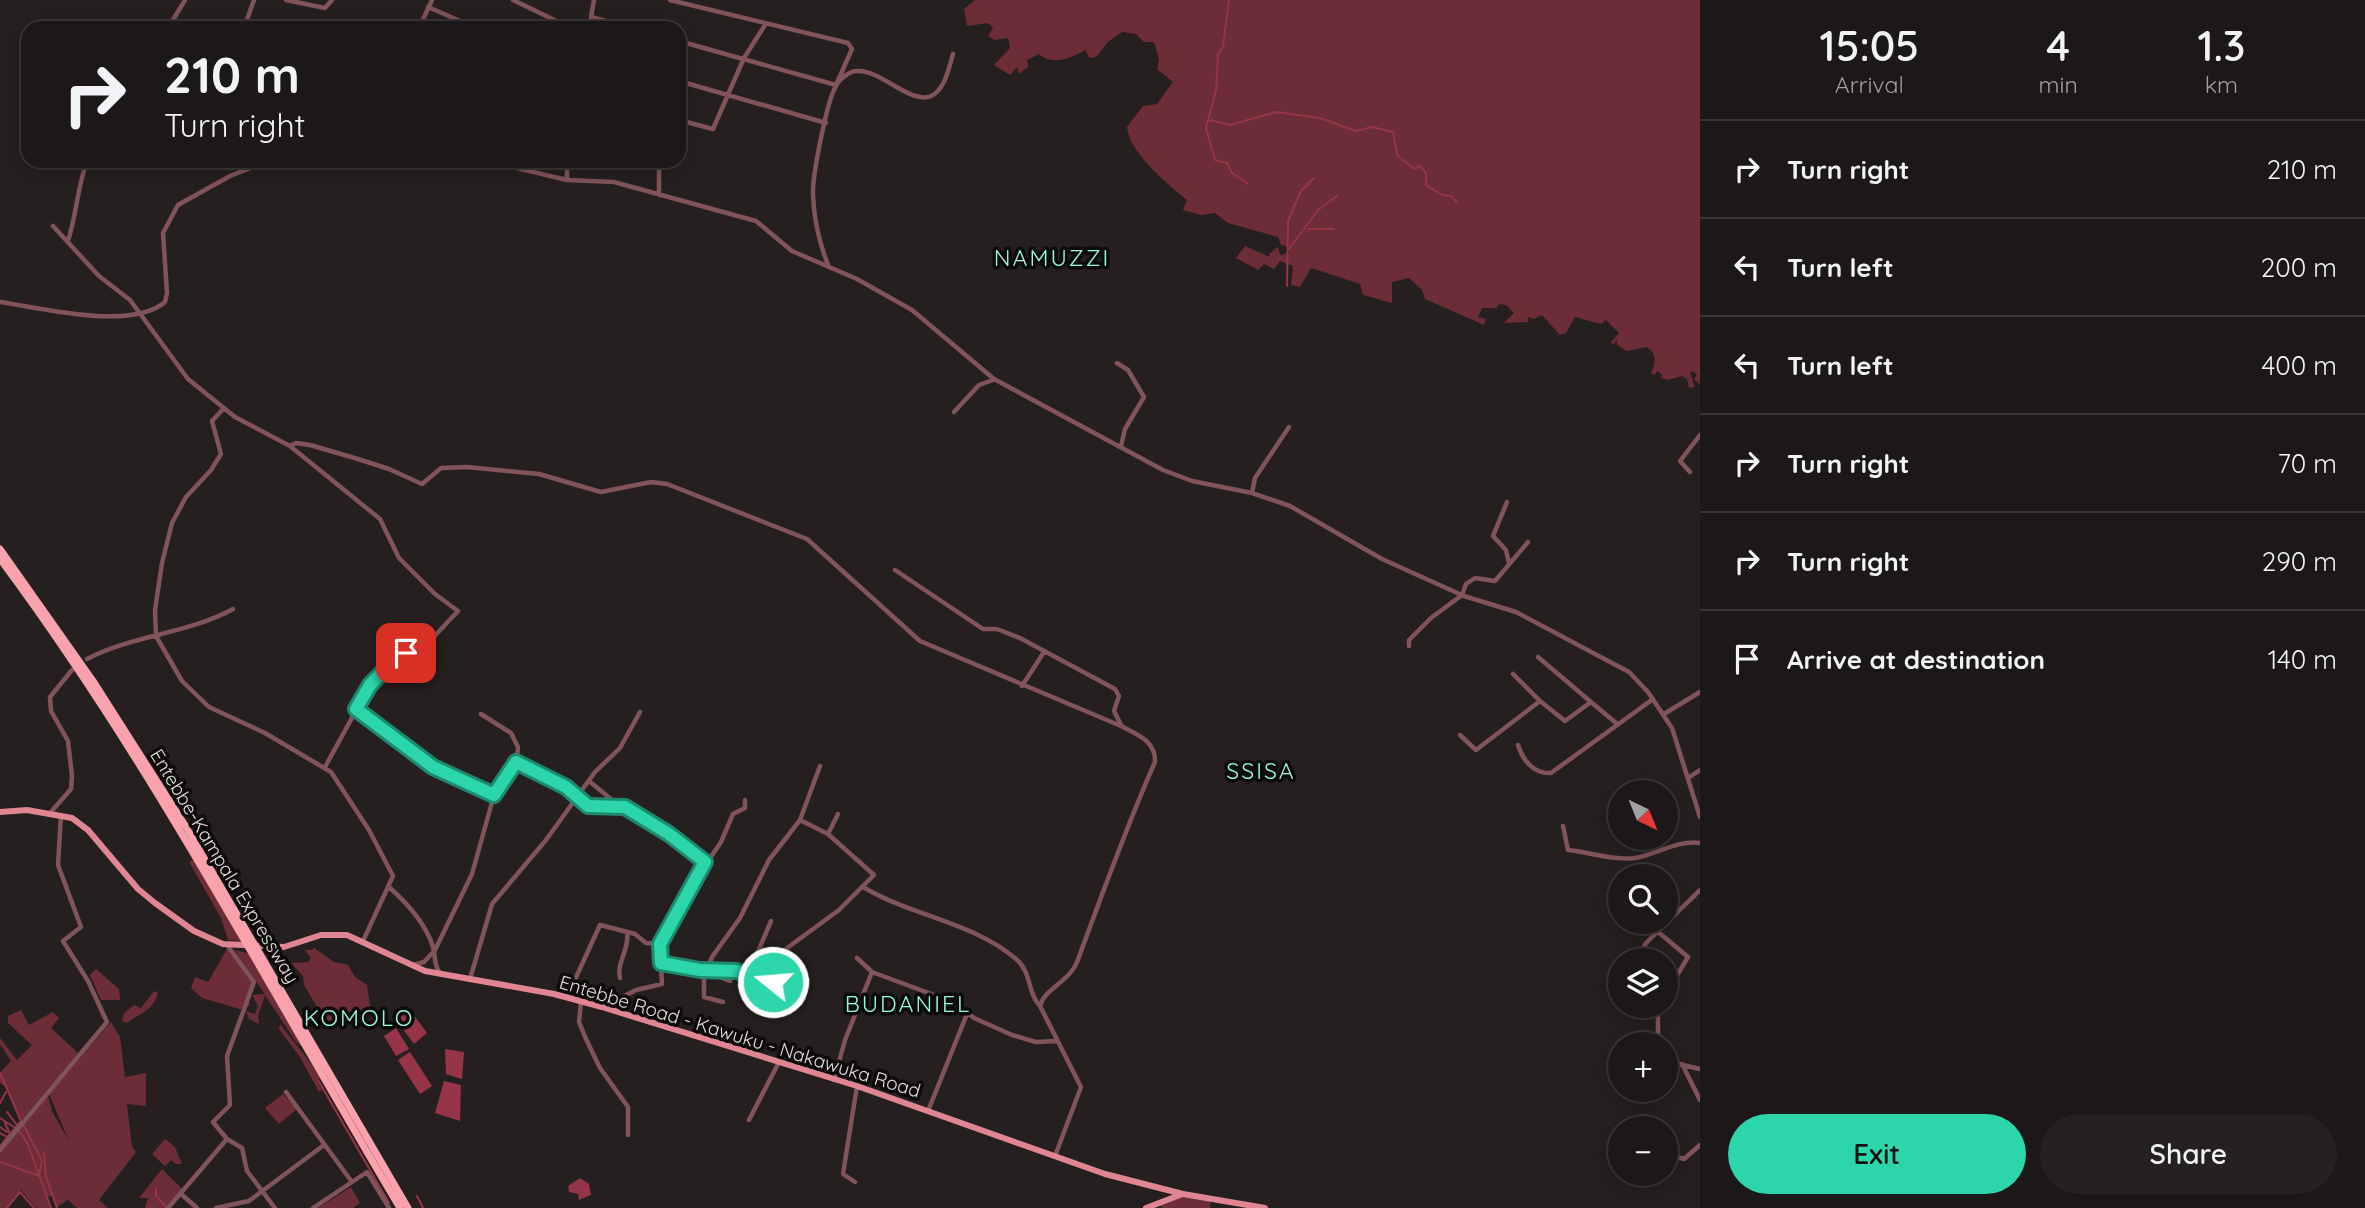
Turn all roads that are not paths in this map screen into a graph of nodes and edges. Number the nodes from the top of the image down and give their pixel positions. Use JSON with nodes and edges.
{"nodes":[{"id":1,"x":184,"y":0,"type":"edge"},
{"id":2,"x":254,"y":0,"type":"edge"},
{"id":3,"x":286,"y":0,"type":"edge"},
{"id":4,"x":332,"y":0,"type":"edge"},
{"id":5,"x":432,"y":0,"type":"edge"},
{"id":6,"x":513,"y":0,"type":"edge"},
{"id":7,"x":594,"y":0,"type":"edge"},
{"id":8,"x":670,"y":0,"type":"edge"},
{"id":9,"x":428,"y":7,"type":"junction"},
{"id":10,"x":591,"y":17,"type":"junction"},
{"id":11,"x":172,"y":21,"type":"edge"},
{"id":12,"x":246,"y":21,"type":"edge"},
{"id":13,"x":422,"y":21,"type":"edge"},
{"id":14,"x":459,"y":21,"type":"edge"},
{"id":15,"x":556,"y":21,"type":"edge"},
{"id":16,"x":591,"y":21,"type":"edge"},
{"id":17,"x":606,"y":21,"type":"edge"},
{"id":18,"x":765,"y":25,"type":"junction"},
{"id":19,"x":686,"y":43,"type":"edge"},
{"id":20,"x":953,"y":54,"type":"dead end"},
{"id":21,"x":744,"y":58,"type":"junction"},
{"id":22,"x":686,"y":83,"type":"edge"},
{"id":23,"x":836,"y":85,"type":"junction"},
{"id":24,"x":729,"y":95,"type":"junction"},
{"id":25,"x":686,"y":122,"type":"edge"},
{"id":26,"x":826,"y":122,"type":"junction"},
{"id":27,"x":84,"y":168,"type":"edge"},
{"id":28,"x":250,"y":168,"type":"edge"},
{"id":29,"x":516,"y":168,"type":"edge"},
{"id":30,"x":566,"y":168,"type":"edge"},
{"id":31,"x":659,"y":168,"type":"edge"},
{"id":32,"x":567,"y":180,"type":"junction"},
{"id":33,"x":659,"y":195,"type":"junction"},
{"id":34,"x":54,"y":226,"type":"dead end"},
{"id":35,"x":68,"y":241,"type":"junction"},
{"id":36,"x":830,"y":268,"type":"junction"},
{"id":37,"x":0,"y":302,"type":"edge"},
{"id":38,"x":142,"y":315,"type":"junction"},
{"id":39,"x":1117,"y":363,"type":"dead end"},
{"id":40,"x":994,"y":379,"type":"junction"},
{"id":41,"x":224,"y":408,"type":"junction"},
{"id":42,"x":954,"y":412,"type":"dead end"},
{"id":43,"x":1289,"y":427,"type":"dead end"},
{"id":44,"x":1700,"y":435,"type":"edge"},
{"id":45,"x":290,"y":446,"type":"junction"},
{"id":46,"x":1121,"y":446,"type":"junction"},
{"id":47,"x":1690,"y":472,"type":"dead end"},
{"id":48,"x":1252,"y":493,"type":"junction"},
{"id":49,"x":1507,"y":502,"type":"dead end"},
{"id":50,"x":1528,"y":542,"type":"dead end"},
{"id":51,"x":0,"y":549,"type":"edge"},
{"id":52,"x":0,"y":559,"type":"edge"},
{"id":53,"x":1509,"y":564,"type":"junction"},
{"id":54,"x":895,"y":570,"type":"dead end"},
{"id":55,"x":1462,"y":595,"type":"junction"},
{"id":56,"x":233,"y":609,"type":"dead end"},
{"id":57,"x":156,"y":636,"type":"junction"},
{"id":58,"x":1409,"y":646,"type":"dead end"},
{"id":59,"x":1044,"y":652,"type":"junction"},
{"id":60,"x":1538,"y":657,"type":"dead end"},
{"id":61,"x":87,"y":659,"type":"dead end"},
{"id":62,"x":72,"y":670,"type":"dead end"},
{"id":63,"x":1513,"y":674,"type":"dead end"},
{"id":64,"x":1022,"y":687,"type":"junction"},
{"id":65,"x":1700,"y":692,"type":"edge"},
{"id":66,"x":1653,"y":699,"type":"junction"},
{"id":67,"x":1540,"y":701,"type":"junction"},
{"id":68,"x":1591,"y":702,"type":"junction"},
{"id":69,"x":356,"y":709,"type":"junction"},
{"id":70,"x":640,"y":712,"type":"dead end"},
{"id":71,"x":1664,"y":713,"type":"junction"},
{"id":72,"x":481,"y":714,"type":"dead end"},
{"id":73,"x":1616,"y":723,"type":"junction"},
{"id":74,"x":1121,"y":726,"type":"junction"},
{"id":75,"x":1460,"y":735,"type":"dead end"},
{"id":76,"x":1518,"y":745,"type":"dead end"},
{"id":77,"x":516,"y":762,"type":"junction"},
{"id":78,"x":820,"y":766,"type":"dead end"},
{"id":79,"x":325,"y":767,"type":"junction"},
{"id":80,"x":1700,"y":769,"type":"edge"},
{"id":81,"x":1688,"y":778,"type":"junction"},
{"id":82,"x":589,"y":781,"type":"junction"},
{"id":83,"x":494,"y":795,"type":"junction"},
{"id":84,"x":577,"y":797,"type":"junction"},
{"id":85,"x":745,"y":800,"type":"dead end"},
{"id":86,"x":617,"y":805,"type":"junction"},
{"id":87,"x":0,"y":812,"type":"edge"},
{"id":88,"x":51,"y":812,"type":"junction"},
{"id":89,"x":61,"y":814,"type":"junction"},
{"id":90,"x":838,"y":814,"type":"dead end"},
{"id":91,"x":1700,"y":817,"type":"edge"},
{"id":92,"x":800,"y":820,"type":"junction"},
{"id":93,"x":1563,"y":827,"type":"dead end"},
{"id":94,"x":828,"y":834,"type":"junction"},
{"id":95,"x":1700,"y":843,"type":"edge"},
{"id":96,"x":705,"y":862,"type":"junction"},
{"id":97,"x":389,"y":887,"type":"junction"},
{"id":98,"x":863,"y":887,"type":"junction"},
{"id":99,"x":1700,"y":890,"type":"edge"},
{"id":100,"x":1678,"y":911,"type":"edge"},
{"id":101,"x":771,"y":922,"type":"dead end"},
{"id":102,"x":627,"y":932,"type":"junction"},
{"id":103,"x":1654,"y":934,"type":"edge"},
{"id":104,"x":1661,"y":934,"type":"edge"},
{"id":105,"x":247,"y":939,"type":"junction"},
{"id":106,"x":363,"y":941,"type":"junction"},
{"id":107,"x":226,"y":944,"type":"junction"},
{"id":108,"x":660,"y":944,"type":"junction"},
{"id":109,"x":1643,"y":948,"type":"edge"},
{"id":110,"x":1677,"y":948,"type":"edge"},
{"id":111,"x":1678,"y":949,"type":"edge"},
{"id":112,"x":435,"y":950,"type":"junction"},
{"id":113,"x":257,"y":956,"type":"junction"},
{"id":114,"x":857,"y":958,"type":"dead end"},
{"id":115,"x":661,"y":963,"type":"junction"},
{"id":116,"x":412,"y":965,"type":"junction"},
{"id":117,"x":704,"y":970,"type":"junction"},
{"id":118,"x":872,"y":972,"type":"junction"},
{"id":119,"x":749,"y":973,"type":"junction"},
{"id":120,"x":1678,"y":974,"type":"edge"},
{"id":121,"x":441,"y":975,"type":"junction"},
{"id":122,"x":620,"y":978,"type":"dead end"},
{"id":123,"x":470,"y":980,"type":"junction"},
{"id":124,"x":730,"y":981,"type":"dead end"},
{"id":125,"x":567,"y":997,"type":"junction"},
{"id":126,"x":582,"y":1001,"type":"junction"},
{"id":127,"x":723,"y":1002,"type":"dead end"},
{"id":128,"x":1040,"y":1006,"type":"junction"},
{"id":129,"x":602,"y":1007,"type":"junction"},
{"id":130,"x":967,"y":1014,"type":"junction"},
{"id":131,"x":1057,"y":1041,"type":"junction"},
{"id":132,"x":779,"y":1062,"type":"junction"},
{"id":133,"x":1678,"y":1063,"type":"edge"},
{"id":134,"x":1682,"y":1064,"type":"junction"},
{"id":135,"x":1700,"y":1069,"type":"edge"},
{"id":136,"x":834,"y":1080,"type":"junction"},
{"id":137,"x":856,"y":1086,"type":"junction"},
{"id":138,"x":286,"y":1092,"type":"dead end"},
{"id":139,"x":1700,"y":1100,"type":"edge"},
{"id":140,"x":928,"y":1111,"type":"junction"},
{"id":141,"x":749,"y":1119,"type":"dead end"},
{"id":142,"x":628,"y":1135,"type":"dead end"},
{"id":143,"x":227,"y":1139,"type":"junction"},
{"id":144,"x":324,"y":1144,"type":"junction"},
{"id":145,"x":1700,"y":1145,"type":"edge"},
{"id":146,"x":0,"y":1150,"type":"edge"},
{"id":147,"x":1055,"y":1156,"type":"junction"},
{"id":148,"x":1678,"y":1157,"type":"edge"},
{"id":149,"x":352,"y":1182,"type":"junction"},
{"id":150,"x":855,"y":1182,"type":"dead end"},
{"id":151,"x":1157,"y":1188,"type":"junction"},
{"id":152,"x":264,"y":1191,"type":"junction"},
{"id":153,"x":181,"y":1194,"type":"junction"},
{"id":154,"x":1182,"y":1194,"type":"junction"},
{"id":155,"x":1161,"y":1200,"type":"junction"},
{"id":156,"x":168,"y":1208,"type":"edge"},
{"id":157,"x":197,"y":1208,"type":"edge"},
{"id":158,"x":216,"y":1208,"type":"edge"},
{"id":159,"x":275,"y":1208,"type":"edge"},
{"id":160,"x":313,"y":1208,"type":"edge"},
{"id":161,"x":388,"y":1208,"type":"edge"},
{"id":162,"x":400,"y":1208,"type":"edge"},
{"id":163,"x":408,"y":1208,"type":"edge"},
{"id":164,"x":1146,"y":1208,"type":"edge"},
{"id":165,"x":1265,"y":1208,"type":"edge"}],
"edges":[{"from":1,"to":11,"type":"street"},
{"from":2,"to":12,"type":"street"},
{"from":3,"to":4,"type":"street"},
{"from":5,"to":9,"type":"street"},
{"from":6,"to":15,"type":"street"},
{"from":7,"to":10,"type":"street"},
{"from":8,"to":18,"type":"street"},
{"from":9,"to":13,"type":"street"},
{"from":9,"to":14,"type":"street"},
{"from":10,"to":16,"type":"street"},
{"from":10,"to":17,"type":"street"},
{"from":18,"to":21,"type":"street"},
{"from":18,"to":23,"type":"street"},
{"from":19,"to":21,"type":"street"},
{"from":20,"to":23,"type":"street"},
{"from":21,"to":23,"type":"street"},
{"from":21,"to":24,"type":"street"},
{"from":22,"to":24,"type":"street"},
{"from":23,"to":26,"type":"street"},
{"from":24,"to":25,"type":"street"},
{"from":24,"to":26,"type":"street"},
{"from":26,"to":36,"type":"street"},
{"from":27,"to":35,"type":"street"},
{"from":28,"to":38,"type":"street"},
{"from":29,"to":32,"type":"street"},
{"from":30,"to":32,"type":"street"},
{"from":31,"to":33,"type":"street"},
{"from":32,"to":33,"type":"street"},
{"from":33,"to":36,"type":"street"},
{"from":34,"to":35,"type":"street"},
{"from":35,"to":38,"type":"street"},
{"from":36,"to":40,"type":"street"},
{"from":37,"to":38,"type":"street"},
{"from":38,"to":41,"type":"street"},
{"from":39,"to":46,"type":"street"},
{"from":40,"to":42,"type":"street"},
{"from":40,"to":46,"type":"street"},
{"from":41,"to":45,"type":"street"},
{"from":41,"to":57,"type":"street"},
{"from":43,"to":48,"type":"street"},
{"from":44,"to":47,"type":"street"},
{"from":45,"to":64,"type":"street"},
{"from":45,"to":69,"type":"street"},
{"from":46,"to":48,"type":"street"},
{"from":48,"to":55,"type":"street"},
{"from":49,"to":53,"type":"street"},
{"from":50,"to":53,"type":"street"},
{"from":51,"to":105,"type":"highway","name":"Entebbe-Kampala Expressway"},
{"from":52,"to":105,"type":"highway","name":"Entebbe-Kampala Expressway"},
{"from":53,"to":55,"type":"street"},
{"from":54,"to":59,"type":"street"},
{"from":55,"to":58,"type":"street"},
{"from":55,"to":66,"type":"street"},
{"from":56,"to":57,"type":"street"},
{"from":57,"to":61,"type":"street"},
{"from":57,"to":79,"type":"street"},
{"from":59,"to":64,"type":"street"},
{"from":59,"to":74,"type":"street"},
{"from":60,"to":68,"type":"street"},
{"from":62,"to":88,"type":"street"},
{"from":63,"to":67,"type":"street"},
{"from":64,"to":74,"type":"street"},
{"from":65,"to":71,"type":"street"},
{"from":66,"to":71,"type":"street"},
{"from":66,"to":73,"type":"street"},
{"from":67,"to":68,"type":"street"},
{"from":67,"to":75,"type":"street"},
{"from":68,"to":73,"type":"street"},
{"from":69,"to":79,"type":"street"},
{"from":69,"to":83,"type":"street"},
{"from":70,"to":82,"type":"street"},
{"from":71,"to":81,"type":"street"},
{"from":72,"to":77,"type":"street"},
{"from":73,"to":76,"type":"street"},
{"from":74,"to":128,"type":"street"},
{"from":77,"to":83,"type":"street"},
{"from":77,"to":84,"type":"street"},
{"from":78,"to":92,"type":"street"},
{"from":79,"to":97,"type":"street"},
{"from":80,"to":81,"type":"street"},
{"from":81,"to":91,"type":"street"},
{"from":82,"to":84,"type":"street"},
{"from":82,"to":86,"type":"street"},
{"from":83,"to":112,"type":"street"},
{"from":84,"to":86,"type":"street"},
{"from":84,"to":123,"type":"street"},
{"from":85,"to":96,"type":"street"},
{"from":86,"to":96,"type":"street"},
{"from":87,"to":88,"type":"main road","name":"Entebbe Road - Kawuku - Nakawuka Road"},
{"from":88,"to":89,"type":"main road","name":"Entebbe Road - Kawuku - Nakawuka Road"},
{"from":89,"to":107,"type":"main road","name":"Entebbe Road - Kawuku - Nakawuka Road"},
{"from":89,"to":146,"type":"street"},
{"from":90,"to":94,"type":"street"},
{"from":92,"to":94,"type":"street"},
{"from":92,"to":117,"type":"street"},
{"from":93,"to":95,"type":"street"},
{"from":94,"to":98,"type":"street"},
{"from":96,"to":108,"type":"street"},
{"from":97,"to":106,"type":"street"},
{"from":97,"to":112,"type":"street"},
{"from":98,"to":119,"type":"street"},
{"from":98,"to":128,"type":"street"},
{"from":99,"to":100,"type":"street"},
{"from":101,"to":119,"type":"street"},
{"from":102,"to":108,"type":"street"},
{"from":102,"to":122,"type":"street"},
{"from":102,"to":125,"type":"street"},
{"from":103,"to":109,"type":"street"},
{"from":104,"to":110,"type":"street"},
{"from":105,"to":113,"type":"highway","name":"Entebbe-Kampala Expressway"},
{"from":106,"to":107,"type":"main road","name":"Entebbe Road - Kawuku - Nakawuka Road"},
{"from":106,"to":116,"type":"main road","name":"Entebbe Road - Kawuku - Nakawuka Road"},
{"from":107,"to":143,"type":"street"},
{"from":108,"to":115,"type":"street"},
{"from":111,"to":120,"type":"street"},
{"from":112,"to":116,"type":"street"},
{"from":112,"to":121,"type":"street"},
{"from":113,"to":162,"type":"highway","name":"Entebbe-Kampala Expressway"},
{"from":113,"to":163,"type":"highway","name":"Entebbe-Kampala Expressway"},
{"from":114,"to":118,"type":"street"},
{"from":115,"to":117,"type":"street"},
{"from":115,"to":129,"type":"street"},
{"from":116,"to":121,"type":"main road","name":"Entebbe Road - Kawuku - Nakawuka Road"},
{"from":117,"to":119,"type":"street"},
{"from":117,"to":124,"type":"street"},
{"from":117,"to":127,"type":"street"},
{"from":118,"to":130,"type":"street"},
{"from":118,"to":136,"type":"street"},
{"from":121,"to":123,"type":"main road","name":"Entebbe Road - Kawuku - Nakawuka Road"},
{"from":123,"to":125,"type":"main road","name":"Entebbe Road - Kawuku - Nakawuka Road"},
{"from":125,"to":126,"type":"main road","name":"Entebbe Road - Kawuku - Nakawuka Road"},
{"from":126,"to":129,"type":"main road","name":"Entebbe Road - Kawuku - Nakawuka Road"},
{"from":126,"to":142,"type":"street"},
{"from":128,"to":131,"type":"street"},
{"from":129,"to":132,"type":"main road","name":"Entebbe Road - Kawuku - Nakawuka Road"},
{"from":130,"to":131,"type":"street"},
{"from":130,"to":140,"type":"street"},
{"from":131,"to":147,"type":"street"},
{"from":132,"to":136,"type":"main road","name":"Entebbe Road - Kawuku - Nakawuka Road"},
{"from":132,"to":141,"type":"street"},
{"from":133,"to":134,"type":"street"},
{"from":134,"to":135,"type":"street"},
{"from":134,"to":139,"type":"street"},
{"from":136,"to":137,"type":"main road","name":"Entebbe Road - Kawuku - Nakawuka Road"},
{"from":137,"to":140,"type":"main road","name":"Entebbe Road - Kawuku - Nakawuka Road"},
{"from":137,"to":150,"type":"street"},
{"from":138,"to":144,"type":"street"},
{"from":140,"to":147,"type":"main road","name":"Entebbe Road - Kawuku - Nakawuka Road"},
{"from":143,"to":152,"type":"street"},
{"from":143,"to":153,"type":"street"},
{"from":144,"to":149,"type":"street"},
{"from":144,"to":152,"type":"street"},
{"from":145,"to":148,"type":"street"},
{"from":147,"to":151,"type":"main road","name":"Entebbe Road - Kawuku - Nakawuka Road"},
{"from":149,"to":160,"type":"street"},
{"from":149,"to":161,"type":"street"},
{"from":151,"to":154,"type":"main road","name":"Entebbe Road - Kawuku - Nakawuka Road"},
{"from":151,"to":155,"type":"main road"},
{"from":152,"to":158,"type":"street"},
{"from":152,"to":159,"type":"street"},
{"from":153,"to":156,"type":"street"},
{"from":153,"to":157,"type":"street"},
{"from":154,"to":155,"type":"main road"},
{"from":154,"to":165,"type":"main road","name":"Entebbe Road - Kawuku - Nakawuka Road"},
{"from":155,"to":164,"type":"main road"}]}
